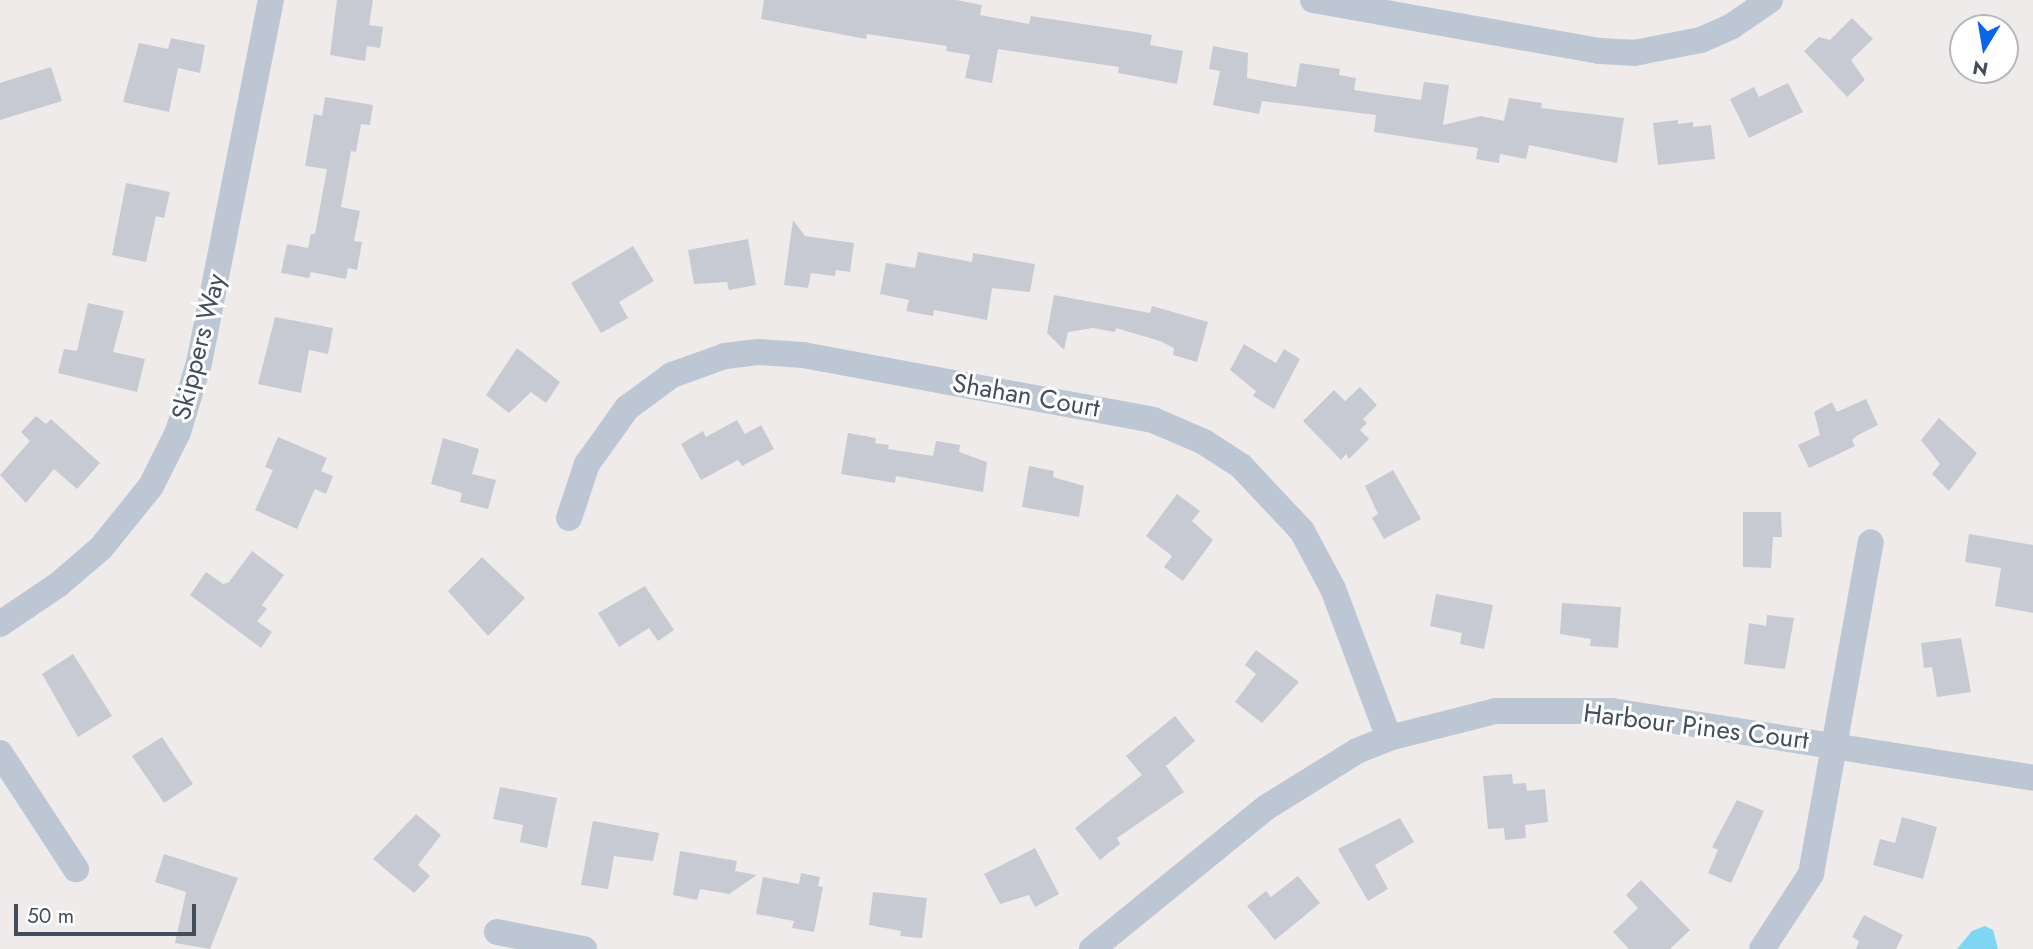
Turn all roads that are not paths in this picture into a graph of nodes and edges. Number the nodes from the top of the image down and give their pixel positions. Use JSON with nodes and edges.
{"nodes":[{"id":1,"x":271,"y":0,"type":"edge"},
{"id":2,"x":1313,"y":0,"type":"edge"},
{"id":3,"x":1770,"y":0,"type":"edge"},
{"id":4,"x":569,"y":518,"type":"dead end"},
{"id":5,"x":1871,"y":542,"type":"dead end"},
{"id":6,"x":0,"y":624,"type":"edge"},
{"id":7,"x":1389,"y":738,"type":"junction"},
{"id":8,"x":1836,"y":746,"type":"junction"},
{"id":9,"x":0,"y":753,"type":"edge"},
{"id":10,"x":2033,"y":778,"type":"edge"},
{"id":11,"x":76,"y":869,"type":"dead end"},
{"id":12,"x":497,"y":932,"type":"dead end"},
{"id":13,"x":584,"y":949,"type":"edge"},
{"id":14,"x":1091,"y":949,"type":"edge"},
{"id":15,"x":1762,"y":949,"type":"edge"}],
"edges":[{"from":1,"to":6,"type":"street","name":"Skippers Way"},
{"from":2,"to":3,"type":"street"},
{"from":4,"to":7,"type":"street","name":"Shahan Court"},
{"from":5,"to":8,"type":"street"},
{"from":7,"to":8,"type":"street","name":"Harbour Pines Court"},
{"from":7,"to":14,"type":"street","name":"Harbour Pines Court"},
{"from":8,"to":10,"type":"street","name":"Harbour Pines Court"},
{"from":8,"to":15,"type":"street"},
{"from":9,"to":11,"type":"street"},
{"from":12,"to":13,"type":"street"}]}
